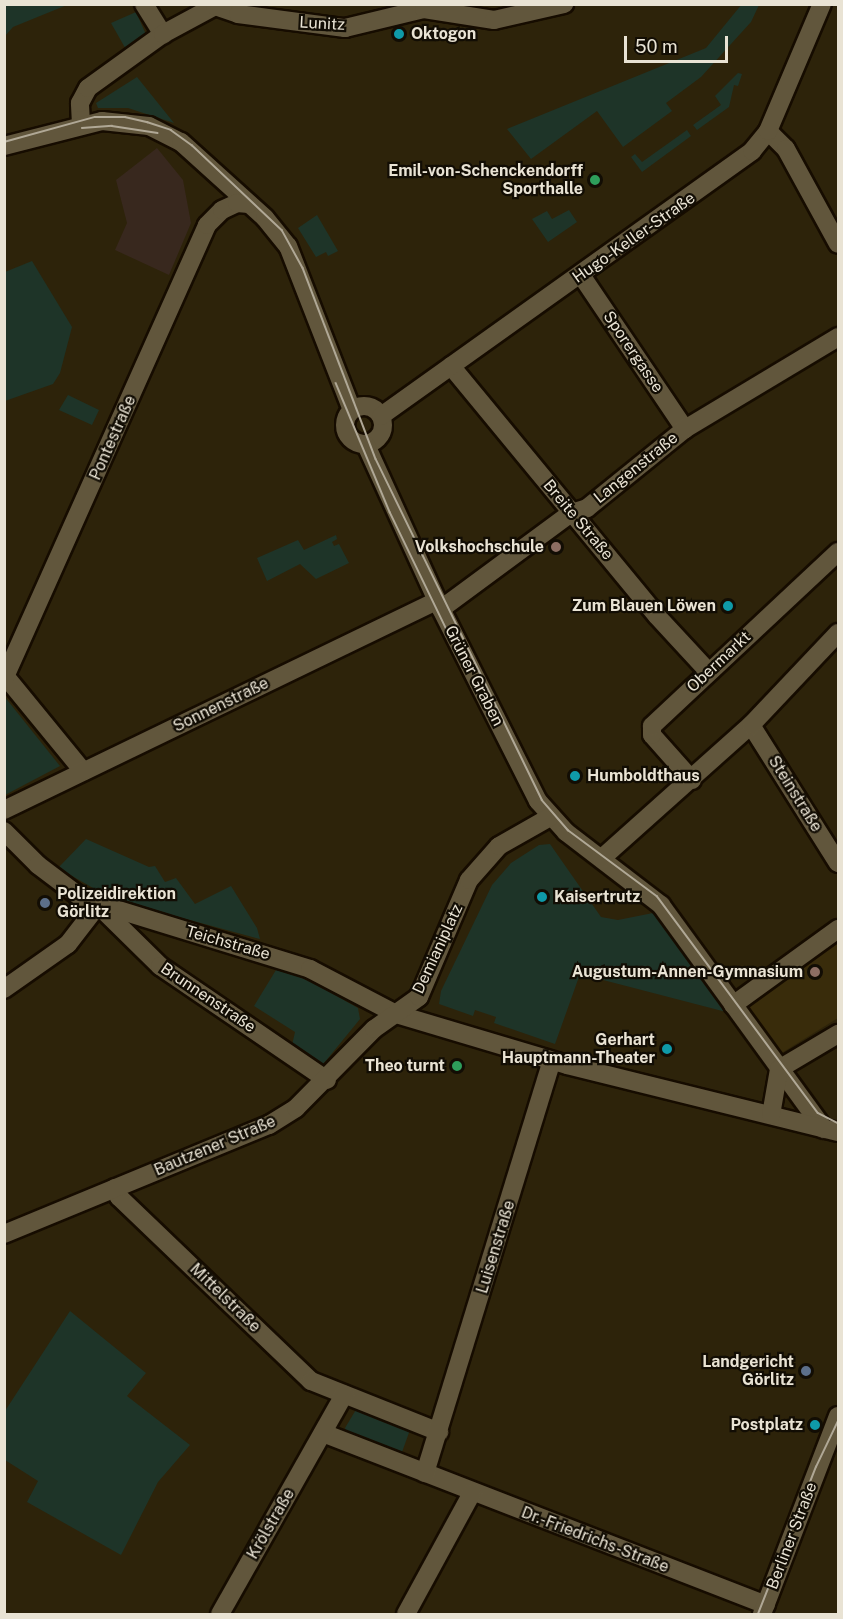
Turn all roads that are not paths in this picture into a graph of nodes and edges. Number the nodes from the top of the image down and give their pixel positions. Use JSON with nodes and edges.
{"nodes":[{"id":1,"x":144,"y":4,"type":"edge"},
{"id":2,"x":564,"y":4,"type":"edge"},
{"id":3,"x":822,"y":4,"type":"edge"},
{"id":4,"x":216,"y":5,"type":"edge"},
{"id":5,"x":163,"y":34,"type":"junction"},
{"id":6,"x":81,"y":124,"type":"junction"},
{"id":7,"x":768,"y":131,"type":"junction"},
{"id":8,"x":4,"y":146,"type":"edge"},
{"id":9,"x":240,"y":205,"type":"junction"},
{"id":10,"x":838,"y":244,"type":"edge"},
{"id":11,"x":581,"y":275,"type":"junction"},
{"id":12,"x":838,"y":337,"type":"edge"},
{"id":13,"x":451,"y":366,"type":"junction"},
{"id":14,"x":352,"y":410,"type":"junction"},
{"id":15,"x":381,"y":416,"type":"junction"},
{"id":16,"x":685,"y":429,"type":"junction"},
{"id":17,"x":366,"y":445,"type":"junction"},
{"id":18,"x":571,"y":513,"type":"junction"},
{"id":19,"x":838,"y":552,"type":"edge"},
{"id":20,"x":439,"y":605,"type":"junction"},
{"id":21,"x":838,"y":633,"type":"edge"},
{"id":22,"x":708,"y":671,"type":"junction"},
{"id":23,"x":5,"y":678,"type":"edge"},
{"id":24,"x":751,"y":724,"type":"junction"},
{"id":25,"x":83,"y":771,"type":"junction"},
{"id":26,"x":692,"y":780,"type":"junction"},
{"id":27,"x":4,"y":810,"type":"edge"},
{"id":28,"x":550,"y":817,"type":"junction"},
{"id":29,"x":4,"y":831,"type":"edge"},
{"id":30,"x":602,"y":858,"type":"junction"},
{"id":31,"x":838,"y":863,"type":"edge"},
{"id":32,"x":98,"y":905,"type":"junction"},
{"id":33,"x":838,"y":929,"type":"edge"},
{"id":34,"x":4,"y":989,"type":"edge"},
{"id":35,"x":734,"y":1005,"type":"junction"},
{"id":36,"x":396,"y":1014,"type":"junction"},
{"id":37,"x":838,"y":1034,"type":"edge"},
{"id":38,"x":552,"y":1061,"type":"junction"},
{"id":39,"x":779,"y":1069,"type":"junction"},
{"id":40,"x":327,"y":1080,"type":"junction"},
{"id":41,"x":771,"y":1115,"type":"junction"},
{"id":42,"x":834,"y":1128,"type":"edge"},
{"id":43,"x":115,"y":1188,"type":"junction"},
{"id":44,"x":4,"y":1234,"type":"edge"},
{"id":45,"x":344,"y":1395,"type":"junction"},
{"id":46,"x":838,"y":1416,"type":"edge"},
{"id":47,"x":439,"y":1432,"type":"junction"},
{"id":48,"x":323,"y":1433,"type":"junction"},
{"id":49,"x":829,"y":1449,"type":"edge"},
{"id":50,"x":425,"y":1473,"type":"junction"},
{"id":51,"x":472,"y":1493,"type":"junction"},
{"id":52,"x":764,"y":1610,"type":"edge"},
{"id":53,"x":220,"y":1614,"type":"edge"},
{"id":54,"x":406,"y":1614,"type":"edge"}],
"edges":[{"from":1,"to":5,"type":"street"},
{"from":2,"to":4,"type":"street","name":"Lunitz"},
{"from":3,"to":7,"type":"street","name":"Hugo-Keller-Straße"},
{"from":4,"to":5,"type":"street","name":"Lunitz"},
{"from":5,"to":6,"type":"street","name":"Lunitz"},
{"from":6,"to":8,"type":"street"},
{"from":6,"to":9,"type":"street"},
{"from":7,"to":10,"type":"street"},
{"from":7,"to":11,"type":"street","name":"Hugo-Keller-Straße"},
{"from":9,"to":14,"type":"street"},
{"from":9,"to":23,"type":"street","name":"Pontestraße"},
{"from":11,"to":13,"type":"street","name":"Hugo-Keller-Straße"},
{"from":11,"to":16,"type":"street","name":"Sporergasse"},
{"from":12,"to":16,"type":"street","name":"Langenstraße"},
{"from":13,"to":15,"type":"street","name":"Hugo-Keller-Straße"},
{"from":13,"to":18,"type":"street","name":"Breite Straße"},
{"from":14,"to":15,"type":"street"},
{"from":14,"to":17,"type":"street"},
{"from":15,"to":17,"type":"street"},
{"from":16,"to":18,"type":"street","name":"Langenstraße"},
{"from":17,"to":20,"type":"street","name":"Grüner Graben"},
{"from":18,"to":20,"type":"street","name":"Langenstraße"},
{"from":18,"to":22,"type":"street","name":"Breite Straße"},
{"from":19,"to":22,"type":"street","name":"Obermarkt"},
{"from":20,"to":25,"type":"street","name":"Sonnenstraße"},
{"from":20,"to":28,"type":"street","name":"Grüner Graben"},
{"from":21,"to":24,"type":"street"},
{"from":22,"to":26,"type":"street","name":"Obermarkt"},
{"from":23,"to":25,"type":"street"},
{"from":24,"to":26,"type":"street"},
{"from":24,"to":31,"type":"street","name":"Steinstraße"},
{"from":25,"to":27,"type":"street","name":"Sonnenstraße"},
{"from":26,"to":30,"type":"street"},
{"from":28,"to":30,"type":"street","name":"Grüner Graben"},
{"from":28,"to":36,"type":"street","name":"Demianiplatz"},
{"from":29,"to":32,"type":"street","name":"Teichstraße"},
{"from":30,"to":35,"type":"street","name":"Grüner Graben"},
{"from":32,"to":34,"type":"street"},
{"from":32,"to":36,"type":"street","name":"Teichstraße"},
{"from":32,"to":40,"type":"street","name":"Brunnenstraße"},
{"from":33,"to":35,"type":"street"},
{"from":35,"to":39,"type":"street"},
{"from":36,"to":38,"type":"street"},
{"from":36,"to":40,"type":"street","name":"Bautzener Straße"},
{"from":37,"to":39,"type":"street"},
{"from":38,"to":41,"type":"street"},
{"from":38,"to":47,"type":"street","name":"Luisenstraße"},
{"from":39,"to":41,"type":"street"},
{"from":39,"to":42,"type":"street"},
{"from":40,"to":43,"type":"street","name":"Bautzener Straße"},
{"from":41,"to":42,"type":"street"},
{"from":43,"to":44,"type":"street","name":"Bautzener Straße"},
{"from":43,"to":45,"type":"street","name":"Mittelstraße"},
{"from":45,"to":47,"type":"street","name":"Mittelstraße"},
{"from":45,"to":48,"type":"street","name":"Krölstraße"},
{"from":46,"to":49,"type":"street"},
{"from":47,"to":50,"type":"street","name":"Luisenstraße"},
{"from":48,"to":50,"type":"street","name":"Dr.-Friedrichs-Straße"},
{"from":48,"to":53,"type":"street","name":"Krölstraße"},
{"from":49,"to":52,"type":"street","name":"Berliner Straße"},
{"from":50,"to":51,"type":"street","name":"Dr.-Friedrichs-Straße"},
{"from":51,"to":52,"type":"street","name":"Dr.-Friedrichs-Straße"},
{"from":51,"to":54,"type":"street"}]}
